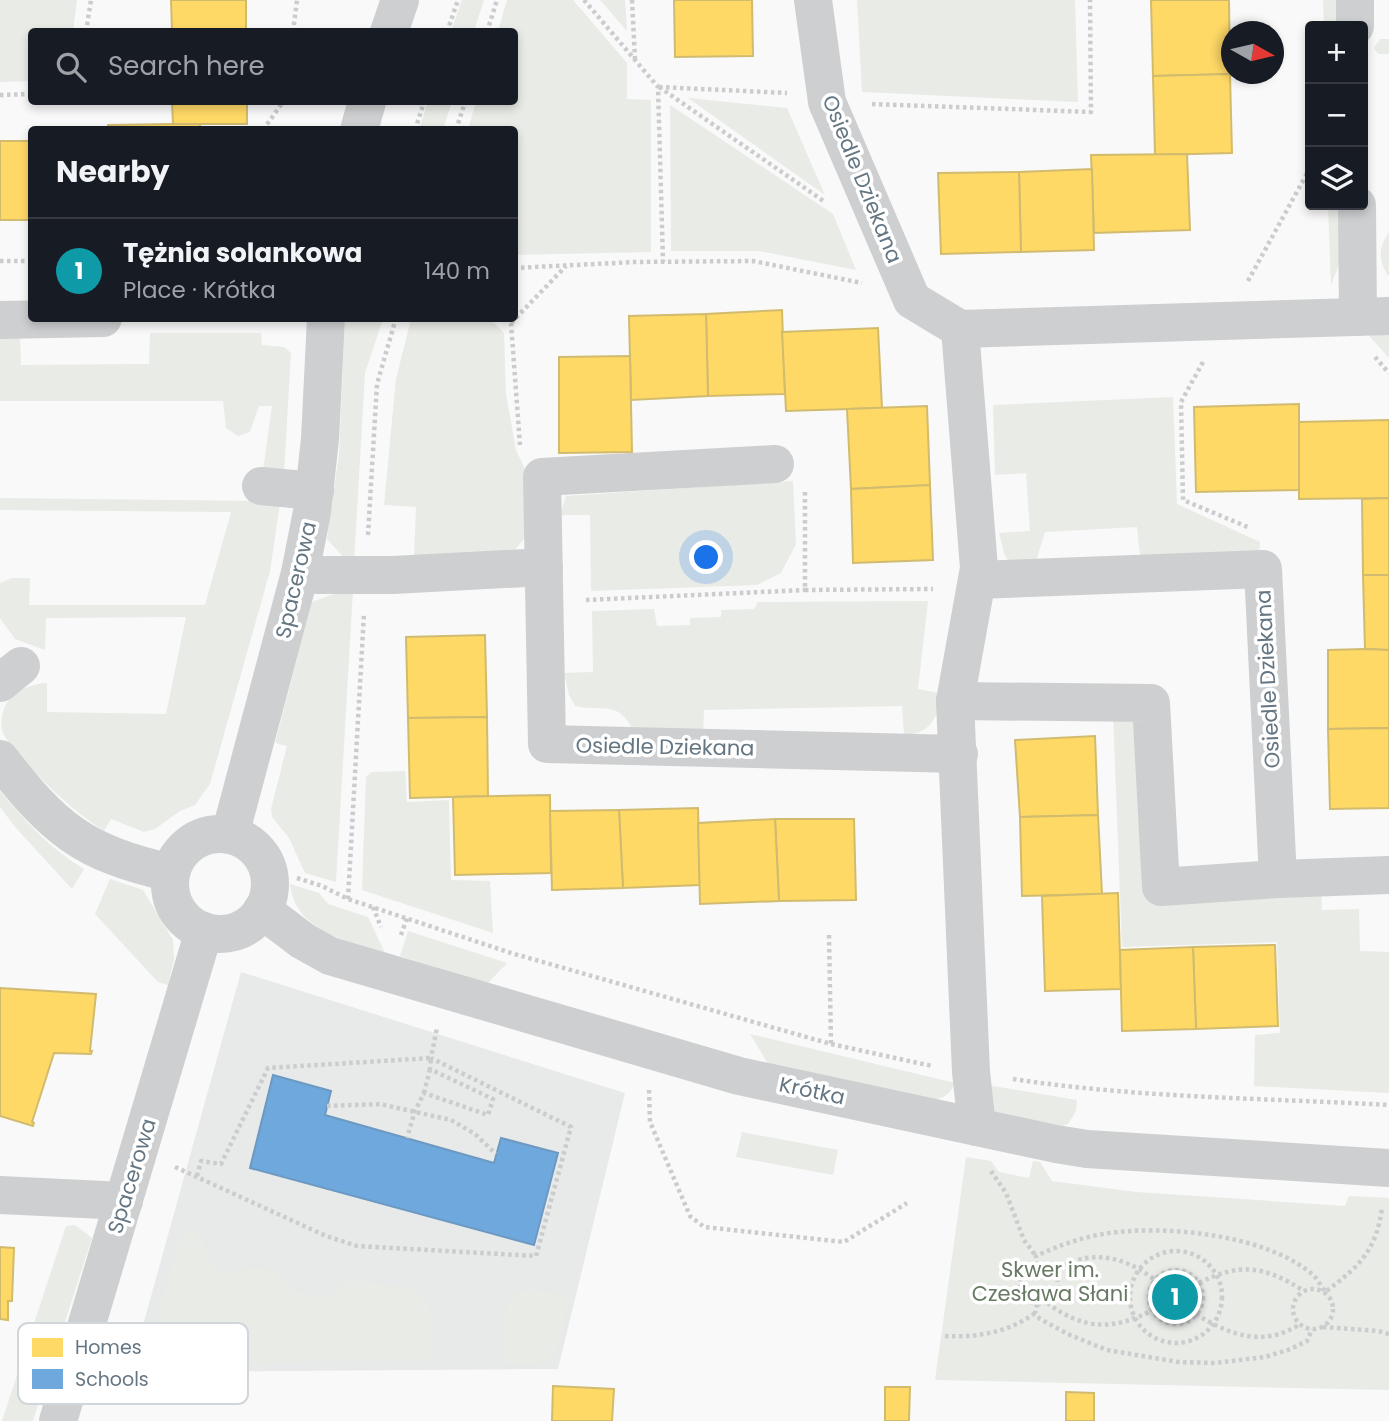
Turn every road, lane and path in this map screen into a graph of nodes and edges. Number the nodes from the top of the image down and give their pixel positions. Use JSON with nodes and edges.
{"nodes":[{"id":1,"x":91,"y":0,"type":"edge"},
{"id":2,"x":298,"y":0,"type":"edge"},
{"id":3,"x":400,"y":0,"type":"edge"},
{"id":4,"x":458,"y":0,"type":"edge"},
{"id":5,"x":497,"y":0,"type":"edge"},
{"id":6,"x":584,"y":0,"type":"edge"},
{"id":7,"x":632,"y":0,"type":"edge"},
{"id":8,"x":813,"y":0,"type":"edge"},
{"id":9,"x":1090,"y":0,"type":"edge"},
{"id":10,"x":1355,"y":0,"type":"edge"},
{"id":11,"x":1355,"y":21,"type":"edge"},
{"id":12,"x":87,"y":28,"type":"edge"},
{"id":13,"x":294,"y":28,"type":"edge"},
{"id":14,"x":391,"y":28,"type":"edge"},
{"id":15,"x":448,"y":28,"type":"edge"},
{"id":16,"x":488,"y":28,"type":"edge"},
{"id":17,"x":635,"y":59,"type":"junction"},
{"id":18,"x":659,"y":87,"type":"junction"},
{"id":19,"x":28,"y":94,"type":"edge"},
{"id":20,"x":0,"y":95,"type":"edge"},
{"id":21,"x":827,"y":99,"type":"junction"},
{"id":22,"x":282,"y":105,"type":"edge"},
{"id":23,"x":366,"y":105,"type":"edge"},
{"id":24,"x":423,"y":105,"type":"edge"},
{"id":25,"x":464,"y":105,"type":"edge"},
{"id":26,"x":266,"y":126,"type":"edge"},
{"id":27,"x":360,"y":126,"type":"edge"},
{"id":28,"x":416,"y":126,"type":"edge"},
{"id":29,"x":457,"y":126,"type":"edge"},
{"id":30,"x":1305,"y":178,"type":"edge"},
{"id":31,"x":872,"y":210,"type":"junction"},
{"id":32,"x":1358,"y":210,"type":"edge"},
{"id":33,"x":0,"y":261,"type":"edge"},
{"id":34,"x":28,"y":261,"type":"edge"},
{"id":35,"x":663,"y":262,"type":"junction"},
{"id":36,"x":566,"y":266,"type":"junction"},
{"id":37,"x":518,"y":268,"type":"edge"},
{"id":38,"x":870,"y":285,"type":"dead end"},
{"id":39,"x":518,"y":312,"type":"edge"},
{"id":40,"x":1374,"y":316,"type":"edge"},
{"id":41,"x":28,"y":319,"type":"edge"},
{"id":42,"x":0,"y":320,"type":"edge"},
{"id":43,"x":1226,"y":321,"type":"junction"},
{"id":44,"x":326,"y":322,"type":"edge"},
{"id":45,"x":509,"y":322,"type":"edge"},
{"id":46,"x":960,"y":329,"type":"junction"},
{"id":47,"x":775,"y":464,"type":"joint"},
{"id":48,"x":542,"y":477,"type":"junction"},
{"id":49,"x":261,"y":486,"type":"dead end"},
{"id":50,"x":315,"y":491,"type":"junction"},
{"id":51,"x":1256,"y":530,"type":"dead end"},
{"id":52,"x":300,"y":573,"type":"junction"},
{"id":53,"x":544,"y":584,"type":"junction"},
{"id":54,"x":976,"y":584,"type":"junction"},
{"id":55,"x":805,"y":590,"type":"junction"},
{"id":56,"x":956,"y":701,"type":"junction"},
{"id":57,"x":958,"y":754,"type":"junction"},
{"id":58,"x":0,"y":759,"type":"edge"},
{"id":59,"x":230,"y":835,"type":"junction"},
{"id":60,"x":171,"y":873,"type":"junction"},
{"id":61,"x":1389,"y":875,"type":"edge"},
{"id":62,"x":297,"y":878,"type":"dead end"},
{"id":63,"x":1278,"y":879,"type":"junction"},
{"id":64,"x":262,"y":910,"type":"junction"},
{"id":65,"x":204,"y":932,"type":"junction"},
{"id":66,"x":829,"y":934,"type":"dead end"},
{"id":67,"x":438,"y":1027,"type":"dead end"},
{"id":68,"x":831,"y":1044,"type":"junction"},
{"id":69,"x":431,"y":1058,"type":"junction"},
{"id":70,"x":430,"y":1069,"type":"junction"},
{"id":71,"x":971,"y":1072,"type":"junction"},
{"id":72,"x":649,"y":1082,"type":"dead end"},
{"id":73,"x":424,"y":1093,"type":"junction"},
{"id":74,"x":1389,"y":1105,"type":"edge"},
{"id":75,"x":327,"y":1106,"type":"dead end"},
{"id":76,"x":415,"y":1111,"type":"junction"},
{"id":77,"x":977,"y":1128,"type":"junction"},
{"id":78,"x":407,"y":1138,"type":"dead end"},
{"id":79,"x":496,"y":1154,"type":"dead end"},
{"id":80,"x":169,"y":1165,"type":"dead end"},
{"id":81,"x":1388,"y":1168,"type":"edge"},
{"id":82,"x":197,"y":1176,"type":"junction"},
{"id":83,"x":0,"y":1195,"type":"edge"},
{"id":84,"x":124,"y":1201,"type":"junction"},
{"id":85,"x":907,"y":1203,"type":"dead end"},
{"id":86,"x":1036,"y":1256,"type":"junction"},
{"id":87,"x":1037,"y":1265,"type":"junction"},
{"id":88,"x":1140,"y":1268,"type":"junction"},
{"id":89,"x":1053,"y":1272,"type":"junction"},
{"id":90,"x":1216,"y":1275,"type":"junction"},
{"id":91,"x":1155,"y":1280,"type":"junction"},
{"id":92,"x":1199,"y":1283,"type":"junction"},
{"id":93,"x":1304,"y":1291,"type":"junction"},
{"id":94,"x":1325,"y":1292,"type":"junction"},
{"id":95,"x":1047,"y":1303,"type":"junction"},
{"id":96,"x":1037,"y":1304,"type":"junction"},
{"id":97,"x":1153,"y":1310,"type":"junction"},
{"id":98,"x":1035,"y":1313,"type":"junction"},
{"id":99,"x":1196,"y":1314,"type":"junction"},
{"id":100,"x":1136,"y":1319,"type":"junction"},
{"id":101,"x":87,"y":1323,"type":"edge"},
{"id":102,"x":1212,"y":1324,"type":"junction"},
{"id":103,"x":1300,"y":1324,"type":"junction"},
{"id":104,"x":1322,"y":1327,"type":"junction"},
{"id":105,"x":1312,"y":1329,"type":"junction"},
{"id":106,"x":1389,"y":1334,"type":"edge"},
{"id":107,"x":945,"y":1336,"type":"dead end"},
{"id":108,"x":63,"y":1404,"type":"edge"},
{"id":109,"x":58,"y":1421,"type":"edge"}],
"edges":[{"from":1,"to":12,"type":"path"},
{"from":2,"to":13,"type":"path"},
{"from":3,"to":14,"type":"street"},
{"from":4,"to":15,"type":"path"},
{"from":5,"to":16,"type":"path"},
{"from":6,"to":17,"type":"path"},
{"from":7,"to":17,"type":"path"},
{"from":8,"to":21,"type":"street","name":"Osiedle Dziekana"},
{"from":9,"to":21,"type":"path"},
{"from":10,"to":11,"type":"street"},
{"from":17,"to":18,"type":"path"},
{"from":18,"to":21,"type":"path"},
{"from":18,"to":31,"type":"path"},
{"from":18,"to":35,"type":"path"},
{"from":19,"to":20,"type":"path"},
{"from":21,"to":31,"type":"street","name":"Osiedle Dziekana"},
{"from":22,"to":26,"type":"path"},
{"from":23,"to":27,"type":"street"},
{"from":24,"to":28,"type":"path"},
{"from":25,"to":29,"type":"path"},
{"from":30,"to":43,"type":"path"},
{"from":31,"to":46,"type":"street","name":"Osiedle Dziekana"},
{"from":32,"to":40,"type":"street"},
{"from":33,"to":34,"type":"path"},
{"from":35,"to":36,"type":"path"},
{"from":35,"to":38,"type":"path"},
{"from":36,"to":37,"type":"path"},
{"from":36,"to":39,"type":"path"},
{"from":40,"to":43,"type":"street"},
{"from":41,"to":42,"type":"street"},
{"from":43,"to":46,"type":"street"},
{"from":43,"to":51,"type":"path"},
{"from":44,"to":50,"type":"street","name":"Spacerowa"},
{"from":45,"to":48,"type":"path"},
{"from":46,"to":54,"type":"street"},
{"from":47,"to":48,"type":"street"},
{"from":47,"to":55,"type":"path"},
{"from":48,"to":53,"type":"street","name":"Osiedle Dziekana"},
{"from":49,"to":50,"type":"street"},
{"from":50,"to":52,"type":"street","name":"Spacerowa"},
{"from":52,"to":53,"type":"street"},
{"from":52,"to":59,"type":"street","name":"Spacerowa"},
{"from":53,"to":55,"type":"path"},
{"from":53,"to":57,"type":"street","name":"Osiedle Dziekana"},
{"from":54,"to":55,"type":"path"},
{"from":54,"to":56,"type":"street"},
{"from":54,"to":63,"type":"street","name":"Osiedle Dziekana"},
{"from":56,"to":57,"type":"street"},
{"from":56,"to":63,"type":"street"},
{"from":57,"to":71,"type":"street"},
{"from":58,"to":60,"type":"street"},
{"from":59,"to":60,"type":"street"},
{"from":59,"to":64,"type":"street"},
{"from":60,"to":65,"type":"street"},
{"from":61,"to":63,"type":"street"},
{"from":62,"to":68,"type":"path"},
{"from":64,"to":65,"type":"street"},
{"from":64,"to":77,"type":"street","name":"Krótka"},
{"from":65,"to":84,"type":"street","name":"Spacerowa"},
{"from":66,"to":68,"type":"path"},
{"from":67,"to":69,"type":"path"},
{"from":68,"to":71,"type":"path"},
{"from":69,"to":70,"type":"path"},
{"from":69,"to":82,"type":"path"},
{"from":69,"to":82,"type":"path"},
{"from":70,"to":73,"type":"path"},
{"from":70,"to":73,"type":"path"},
{"from":71,"to":74,"type":"path"},
{"from":71,"to":77,"type":"street"},
{"from":72,"to":85,"type":"path"},
{"from":73,"to":76,"type":"path"},
{"from":75,"to":76,"type":"path"},
{"from":76,"to":78,"type":"path"},
{"from":76,"to":79,"type":"path"},
{"from":77,"to":81,"type":"street","name":"Krótka"},
{"from":77,"to":86,"type":"path"},
{"from":80,"to":82,"type":"path"},
{"from":81,"to":94,"type":"path"},
{"from":83,"to":84,"type":"street"},
{"from":84,"to":101,"type":"street","name":"Spacerowa"},
{"from":86,"to":87,"type":"path"},
{"from":86,"to":94,"type":"path"},
{"from":87,"to":89,"type":"path"},
{"from":87,"to":96,"type":"path"},
{"from":88,"to":89,"type":"path"},
{"from":88,"to":90,"type":"path"},
{"from":88,"to":91,"type":"path"},
{"from":88,"to":100,"type":"path"},
{"from":89,"to":95,"type":"path"},
{"from":90,"to":92,"type":"path"},
{"from":90,"to":93,"type":"path"},
{"from":90,"to":102,"type":"path"},
{"from":91,"to":92,"type":"path"},
{"from":91,"to":97,"type":"path"},
{"from":92,"to":99,"type":"path"},
{"from":93,"to":94,"type":"path"},
{"from":93,"to":103,"type":"path"},
{"from":94,"to":104,"type":"path"},
{"from":95,"to":96,"type":"path"},
{"from":95,"to":100,"type":"path"},
{"from":96,"to":98,"type":"path"},
{"from":97,"to":99,"type":"path"},
{"from":97,"to":100,"type":"path"},
{"from":98,"to":105,"type":"path"},
{"from":98,"to":107,"type":"path"},
{"from":99,"to":102,"type":"path"},
{"from":100,"to":102,"type":"path"},
{"from":102,"to":103,"type":"path"},
{"from":103,"to":105,"type":"path"},
{"from":104,"to":105,"type":"path"},
{"from":104,"to":106,"type":"path"},
{"from":108,"to":109,"type":"street","name":"Spacerowa"}]}
